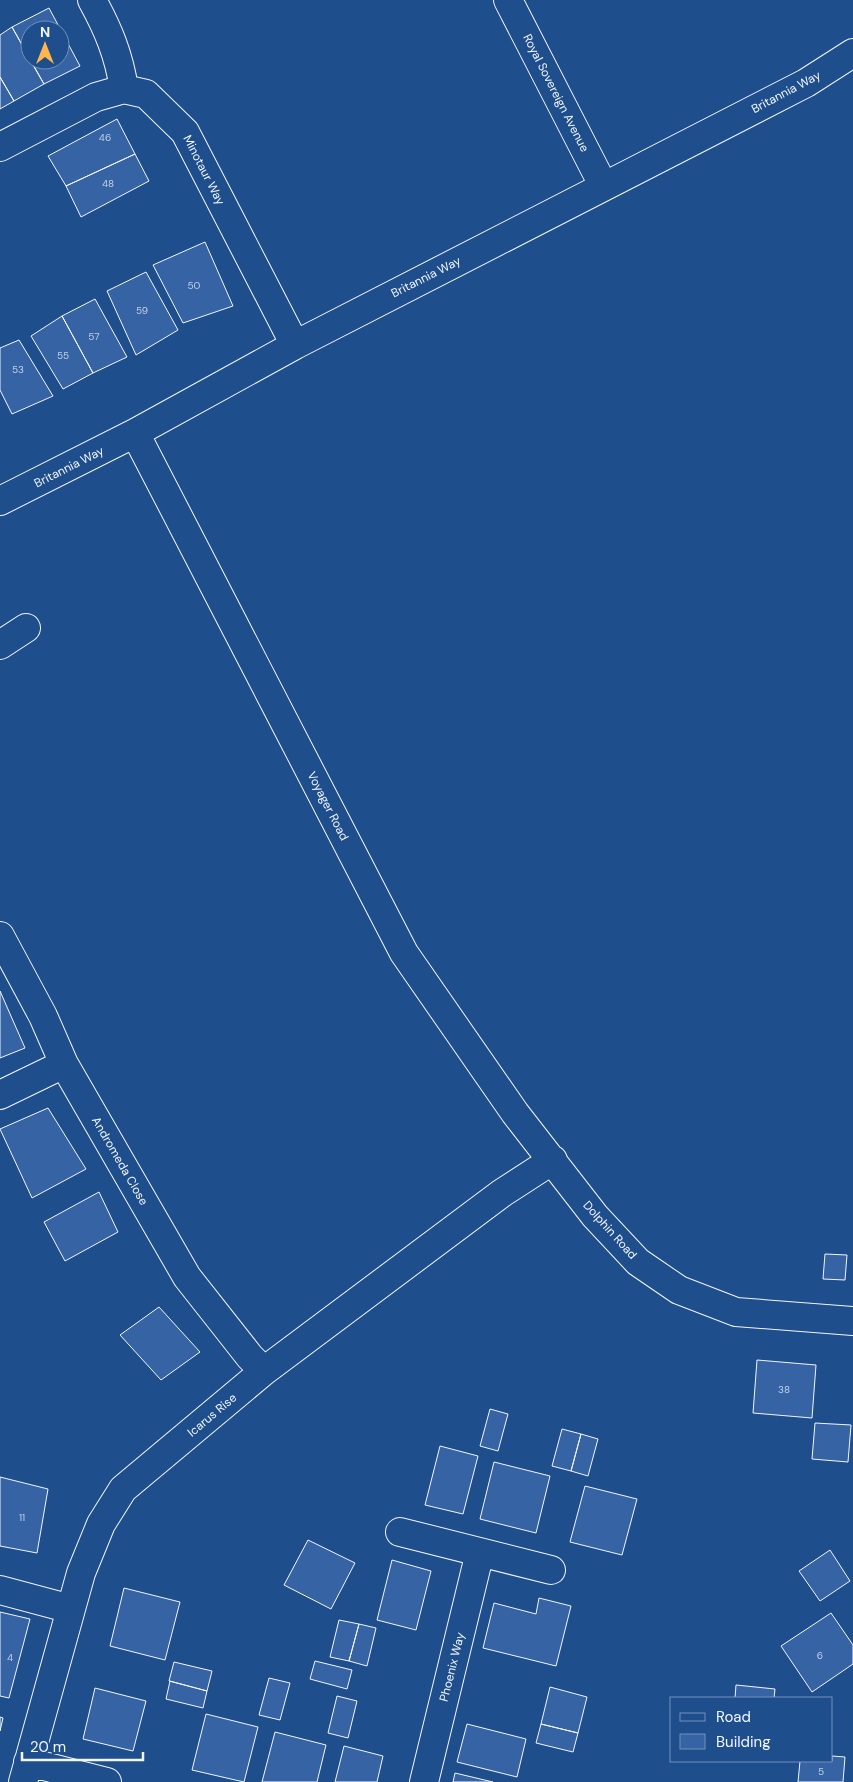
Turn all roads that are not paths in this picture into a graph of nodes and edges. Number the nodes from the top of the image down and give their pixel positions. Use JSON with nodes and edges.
{"nodes":[{"id":1,"x":92,"y":0,"type":"edge"},
{"id":2,"x":508,"y":0,"type":"edge"},
{"id":3,"x":853,"y":54,"type":"edge"},
{"id":4,"x":124,"y":88,"type":"junction"},
{"id":5,"x":0,"y":147,"type":"edge"},
{"id":6,"x":603,"y":185,"type":"junction"},
{"id":7,"x":294,"y":345,"type":"junction"},
{"id":8,"x":135,"y":433,"type":"junction"},
{"id":9,"x":0,"y":501,"type":"edge"},
{"id":10,"x":26,"y":628,"type":"dead end"},
{"id":11,"x":0,"y":645,"type":"edge"},
{"id":12,"x":0,"y":936,"type":"edge"},
{"id":13,"x":64,"y":1064,"type":"junction"},
{"id":14,"x":0,"y":1095,"type":"edge"},
{"id":15,"x":553,"y":1160,"type":"junction"},
{"id":16,"x":853,"y":1321,"type":"edge"},
{"id":17,"x":264,"y":1371,"type":"junction"},
{"id":18,"x":400,"y":1532,"type":"dead end"},
{"id":19,"x":480,"y":1552,"type":"junction"},
{"id":20,"x":551,"y":1570,"type":"dead end"},
{"id":21,"x":0,"y":1590,"type":"edge"},
{"id":22,"x":70,"y":1609,"type":"junction"},
{"id":23,"x":26,"y":1772,"type":"edge"},
{"id":24,"x":107,"y":1782,"type":"edge"},
{"id":25,"x":424,"y":1782,"type":"edge"}],
"edges":[{"from":1,"to":4,"type":"street"},
{"from":2,"to":6,"type":"street","name":"Royal Sovereign Avenue"},
{"from":3,"to":6,"type":"street","name":"Britannia Way"},
{"from":4,"to":5,"type":"street"},
{"from":4,"to":7,"type":"street","name":"Minotaur Way"},
{"from":6,"to":7,"type":"street","name":"Britannia Way"},
{"from":7,"to":8,"type":"street","name":"Britannia Way"},
{"from":8,"to":9,"type":"street","name":"Britannia Way"},
{"from":8,"to":15,"type":"street","name":"Voyager Road"},
{"from":10,"to":11,"type":"street"},
{"from":12,"to":13,"type":"street","name":"Andromeda Close"},
{"from":13,"to":14,"type":"street"},
{"from":13,"to":17,"type":"street","name":"Andromeda Close"},
{"from":15,"to":16,"type":"street","name":"Dolphin Road"},
{"from":15,"to":17,"type":"street","name":"Icarus Rise"},
{"from":17,"to":22,"type":"street","name":"Icarus Rise"},
{"from":18,"to":19,"type":"street"},
{"from":19,"to":20,"type":"street"},
{"from":19,"to":25,"type":"street","name":"Phoenix Way"},
{"from":21,"to":22,"type":"street"},
{"from":22,"to":23,"type":"street","name":"Icarus Rise"},
{"from":23,"to":24,"type":"street"}]}
